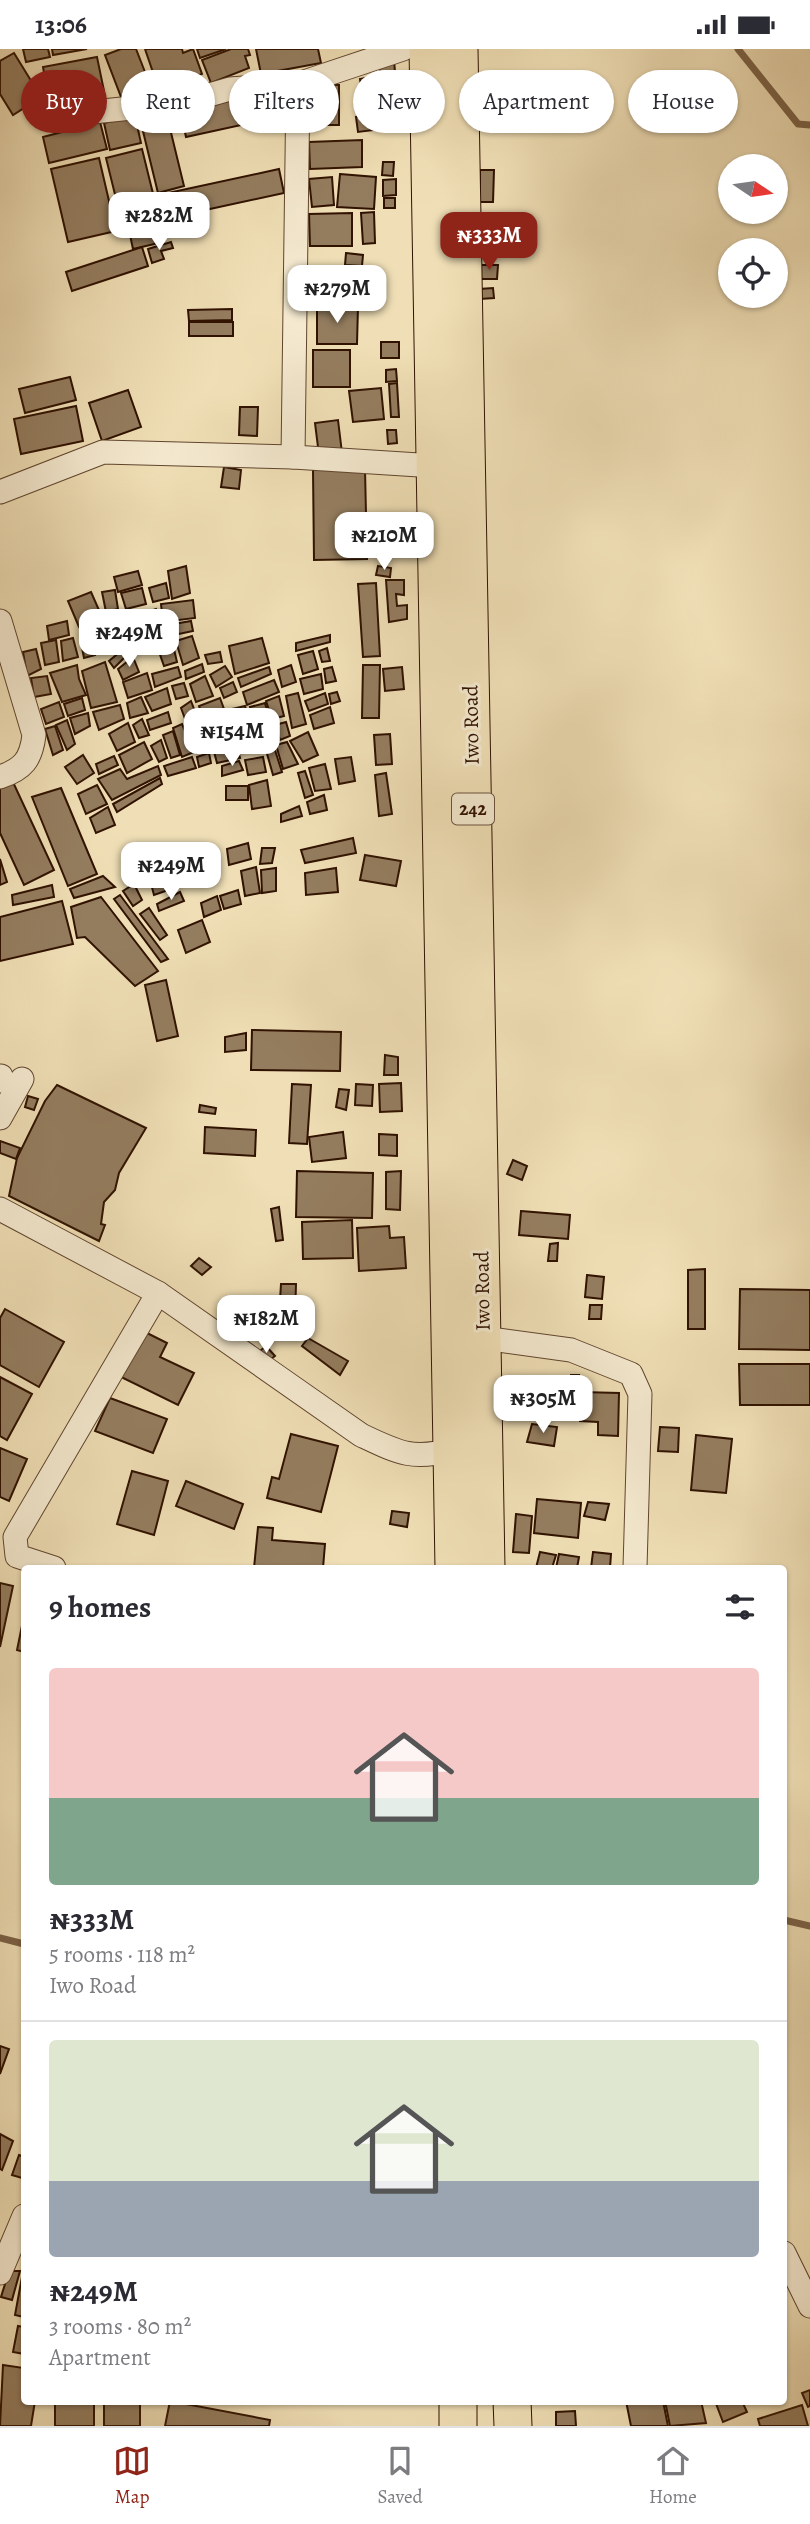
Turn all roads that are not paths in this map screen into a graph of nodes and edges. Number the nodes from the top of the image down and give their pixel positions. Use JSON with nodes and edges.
{"nodes":[{"id":1,"x":403,"y":49,"type":"edge"},
{"id":2,"x":428,"y":49,"type":"edge"},
{"id":3,"x":459,"y":49,"type":"edge"},
{"id":4,"x":339,"y":70,"type":"edge"},
{"id":5,"x":229,"y":89,"type":"edge"},
{"id":6,"x":107,"y":111,"type":"edge"},
{"id":7,"x":297,"y":133,"type":"edge"},
{"id":8,"x":293,"y":457,"type":"junction"},
{"id":9,"x":435,"y":466,"type":"junction"},
{"id":10,"x":0,"y":492,"type":"edge"},
{"id":11,"x":0,"y":621,"type":"edge"},
{"id":12,"x":0,"y":777,"type":"edge"},
{"id":13,"x":458,"y":874,"type":"junction"},
{"id":14,"x":7,"y":1079,"type":"edge"},
{"id":15,"x":0,"y":1118,"type":"edge"},
{"id":16,"x":0,"y":1209,"type":"edge"},
{"id":17,"x":158,"y":1293,"type":"junction"},
{"id":18,"x":483,"y":1338,"type":"junction"},
{"id":19,"x":453,"y":1450,"type":"junction"},
{"id":20,"x":45,"y":1565,"type":"edge"},
{"id":21,"x":454,"y":1565,"type":"edge"},
{"id":22,"x":486,"y":1565,"type":"edge"},
{"id":23,"x":635,"y":1565,"type":"edge"},
{"id":24,"x":21,"y":2223,"type":"edge"},
{"id":25,"x":787,"y":2259,"type":"edge"},
{"id":26,"x":0,"y":2273,"type":"edge"},
{"id":27,"x":810,"y":2306,"type":"edge"},
{"id":28,"x":458,"y":2405,"type":"edge"},
{"id":29,"x":512,"y":2405,"type":"edge"},
{"id":30,"x":458,"y":2426,"type":"edge"},
{"id":31,"x":513,"y":2426,"type":"edge"}],
"edges":[{"from":1,"to":4,"type":"street"},
{"from":2,"to":9,"type":"main road","name":"Iwo Road"},
{"from":3,"to":13,"type":"main road","name":"Iwo Road","number":"242"},
{"from":5,"to":6,"type":"street"},
{"from":7,"to":8,"type":"street"},
{"from":8,"to":9,"type":"street"},
{"from":8,"to":10,"type":"street"},
{"from":9,"to":13,"type":"main road","name":"Iwo Road"},
{"from":11,"to":12,"type":"street"},
{"from":13,"to":18,"type":"main road","name":"Iwo Road","number":"242"},
{"from":13,"to":19,"type":"main road","name":"Iwo Road"},
{"from":14,"to":15,"type":"street"},
{"from":16,"to":17,"type":"street"},
{"from":17,"to":19,"type":"street"},
{"from":17,"to":20,"type":"street"},
{"from":18,"to":22,"type":"main road","name":"Iwo Road","number":"242"},
{"from":18,"to":23,"type":"street"},
{"from":19,"to":21,"type":"main road","name":"Iwo Road"},
{"from":24,"to":26,"type":"street"},
{"from":25,"to":27,"type":"street"},
{"from":28,"to":30,"type":"main road"},
{"from":29,"to":31,"type":"main road"}]}
